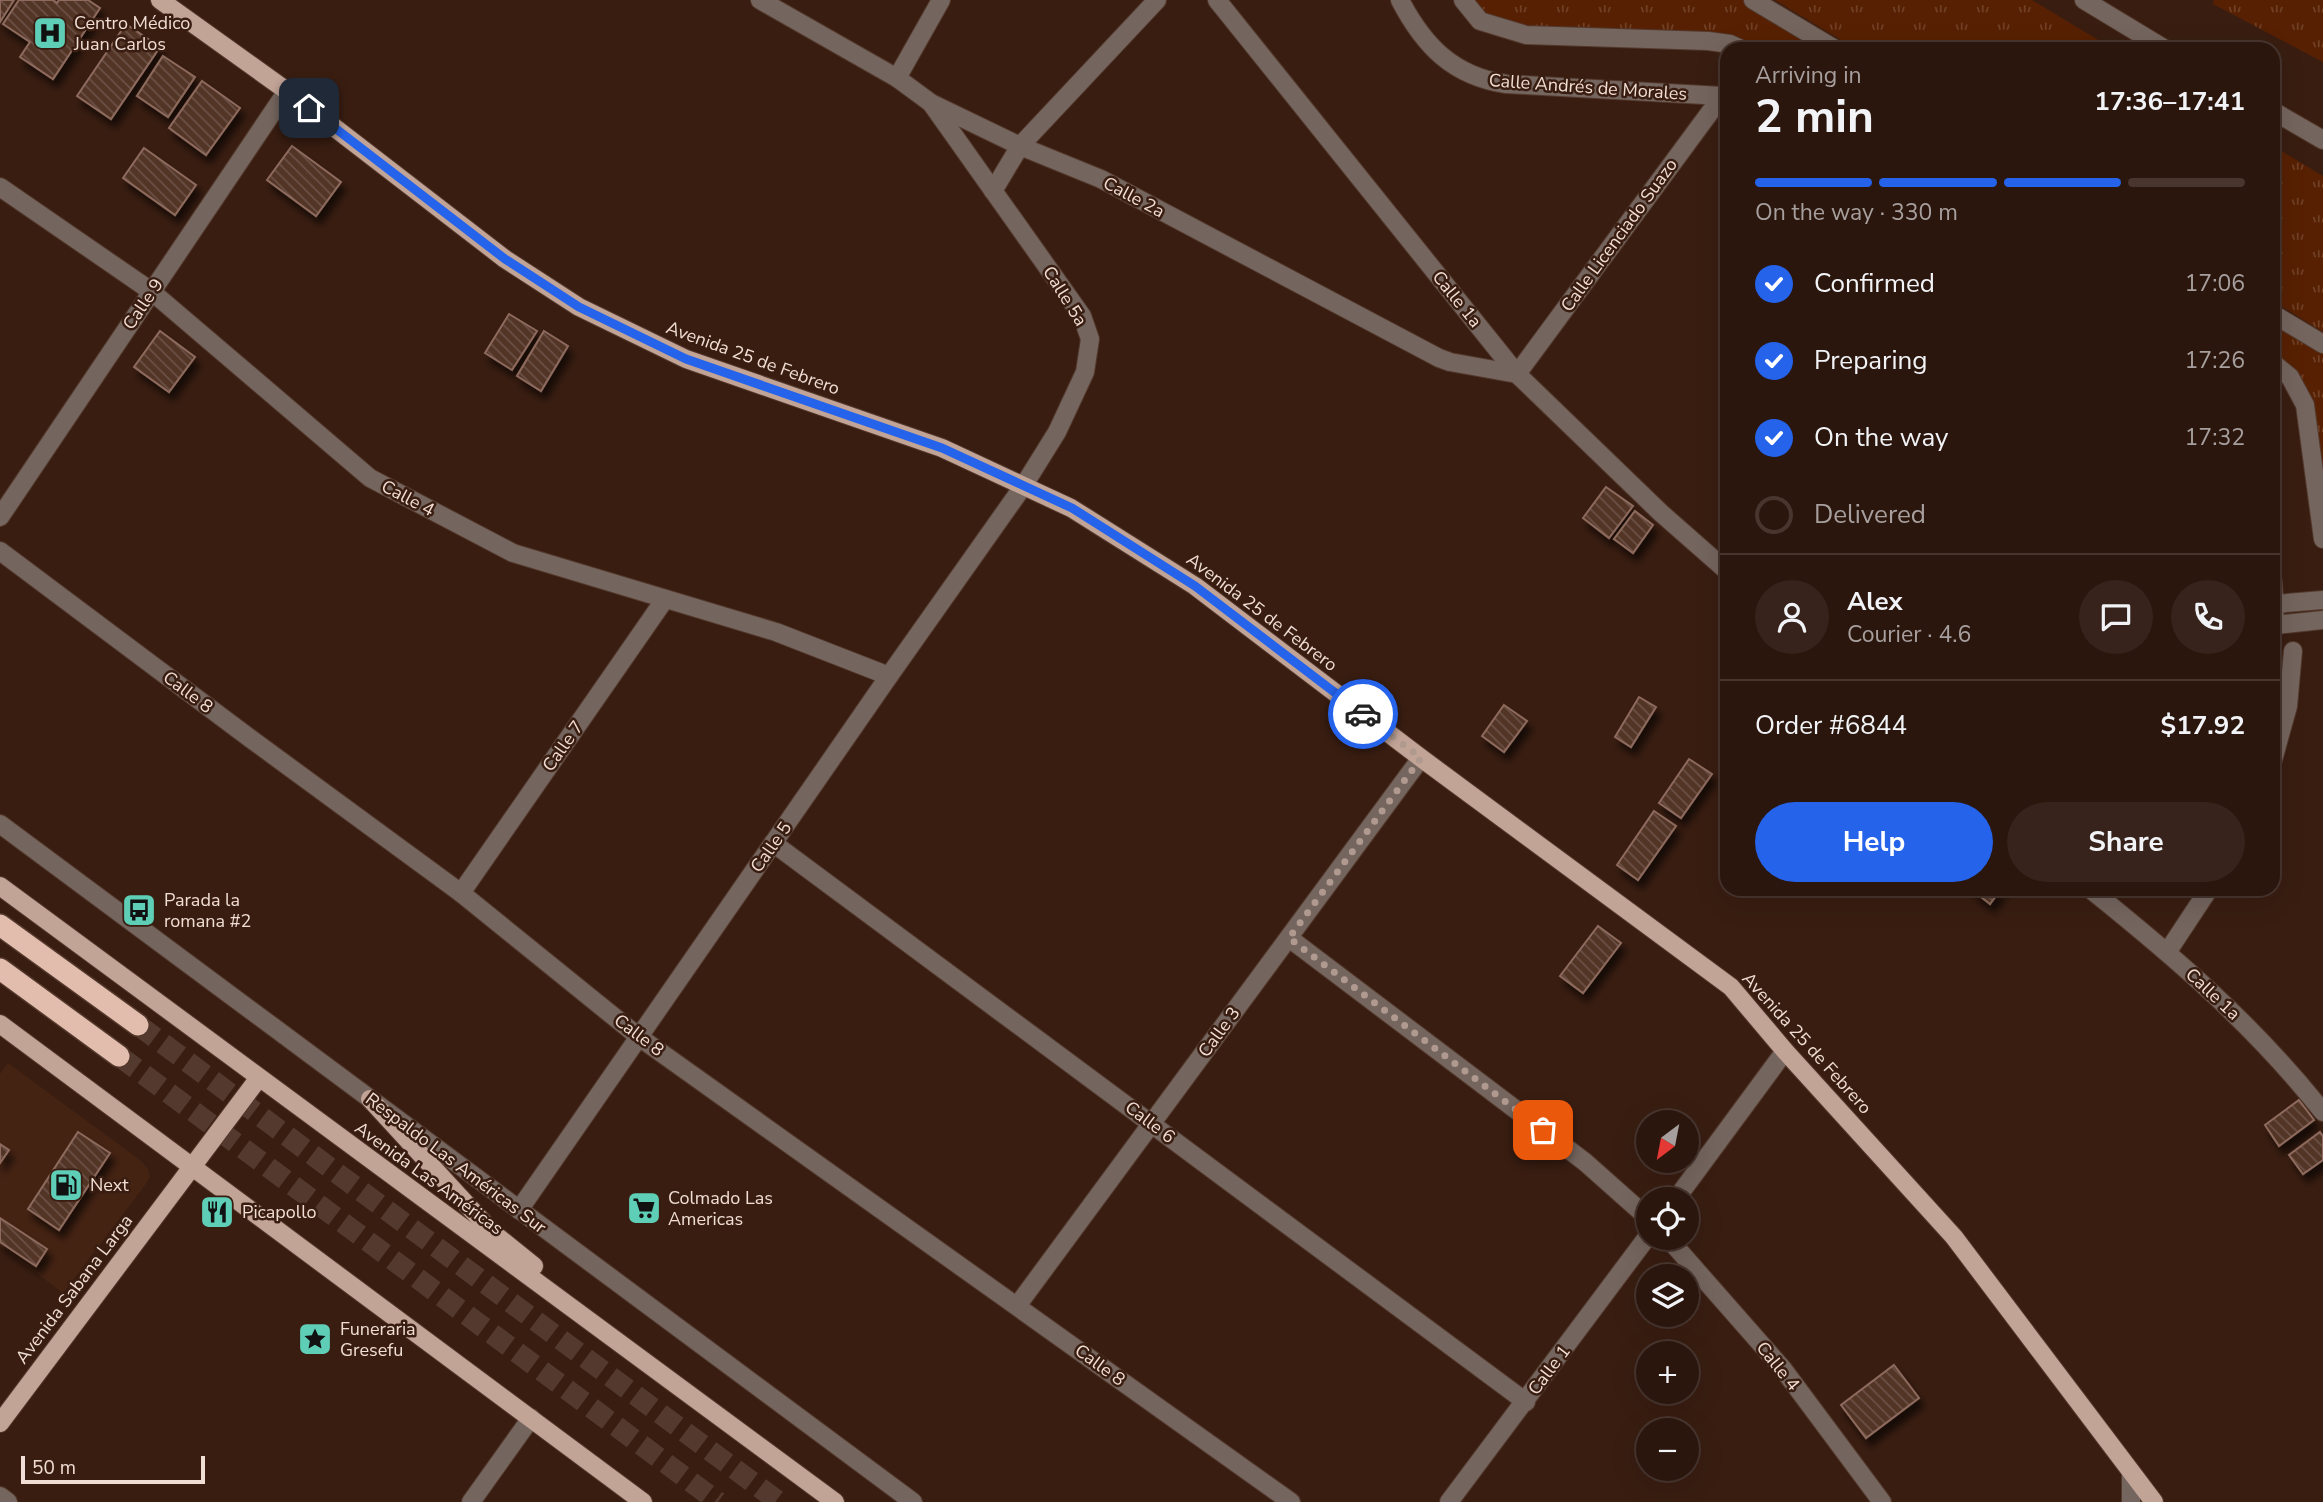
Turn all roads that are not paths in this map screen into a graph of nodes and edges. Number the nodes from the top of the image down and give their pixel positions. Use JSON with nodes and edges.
{"nodes":[{"id":1,"x":160,"y":0,"type":"edge"},
{"id":2,"x":760,"y":0,"type":"edge"},
{"id":3,"x":941,"y":0,"type":"edge"},
{"id":4,"x":1157,"y":0,"type":"edge"},
{"id":5,"x":1217,"y":0,"type":"edge"},
{"id":6,"x":1400,"y":0,"type":"edge"},
{"id":7,"x":1463,"y":0,"type":"edge"},
{"id":8,"x":1754,"y":0,"type":"edge"},
{"id":9,"x":2084,"y":0,"type":"edge"},
{"id":10,"x":1823,"y":42,"type":"edge"},
{"id":11,"x":2153,"y":42,"type":"edge"},
{"id":12,"x":1720,"y":43,"type":"edge"},
{"id":13,"x":897,"y":78,"type":"junction"},
{"id":14,"x":287,"y":91,"type":"junction"},
{"id":15,"x":1720,"y":98,"type":"edge"},
{"id":16,"x":931,"y":103,"type":"junction"},
{"id":17,"x":1720,"y":103,"type":"edge"},
{"id":18,"x":2280,"y":115,"type":"edge"},
{"id":19,"x":2320,"y":137,"type":"edge"},
{"id":20,"x":1020,"y":146,"type":"junction"},
{"id":21,"x":0,"y":187,"type":"edge"},
{"id":22,"x":993,"y":191,"type":"junction"},
{"id":23,"x":151,"y":291,"type":"junction"},
{"id":24,"x":2280,"y":318,"type":"edge"},
{"id":25,"x":2323,"y":344,"type":"edge"},
{"id":26,"x":2280,"y":369,"type":"edge"},
{"id":27,"x":1517,"y":374,"type":"junction"},
{"id":28,"x":1024,"y":485,"type":"junction"},
{"id":29,"x":0,"y":517,"type":"edge"},
{"id":30,"x":2323,"y":539,"type":"edge"},
{"id":31,"x":0,"y":551,"type":"edge"},
{"id":32,"x":1720,"y":565,"type":"edge"},
{"id":33,"x":665,"y":599,"type":"junction"},
{"id":34,"x":2323,"y":600,"type":"edge"},
{"id":35,"x":2280,"y":604,"type":"edge"},
{"id":36,"x":2323,"y":620,"type":"edge"},
{"id":37,"x":2280,"y":624,"type":"edge"},
{"id":38,"x":2293,"y":650,"type":"dead end"},
{"id":39,"x":889,"y":676,"type":"junction"},
{"id":40,"x":2280,"y":735,"type":"edge"},
{"id":41,"x":1421,"y":758,"type":"junction"},
{"id":42,"x":0,"y":824,"type":"edge"},
{"id":43,"x":773,"y":843,"type":"junction"},
{"id":44,"x":0,"y":886,"type":"edge"},
{"id":45,"x":461,"y":893,"type":"junction"},
{"id":46,"x":2099,"y":896,"type":"edge"},
{"id":47,"x":2204,"y":896,"type":"edge"},
{"id":48,"x":0,"y":925,"type":"edge"},
{"id":49,"x":1289,"y":938,"type":"junction"},
{"id":50,"x":2168,"y":951,"type":"junction"},
{"id":51,"x":0,"y":969,"type":"edge"},
{"id":52,"x":0,"y":1024,"type":"edge"},
{"id":53,"x":138,"y":1026,"type":"tunnel mouth"},
{"id":54,"x":639,"y":1037,"type":"junction"},
{"id":55,"x":1785,"y":1051,"type":"junction"},
{"id":56,"x":119,"y":1056,"type":"tunnel mouth"},
{"id":57,"x":258,"y":1079,"type":"junction"},
{"id":58,"x":370,"y":1098,"type":"junction"},
{"id":59,"x":2321,"y":1106,"type":"edge"},
{"id":60,"x":1152,"y":1123,"type":"junction"},
{"id":61,"x":192,"y":1166,"type":"junction"},
{"id":62,"x":1685,"y":1187,"type":"edge"},
{"id":63,"x":1636,"y":1207,"type":"edge"},
{"id":64,"x":519,"y":1210,"type":"junction"},
{"id":65,"x":1638,"y":1250,"type":"edge"},
{"id":66,"x":1678,"y":1250,"type":"edge"},
{"id":67,"x":1017,"y":1306,"type":"junction"},
{"id":68,"x":674,"y":1382,"type":"junction"},
{"id":69,"x":1525,"y":1402,"type":"junction"},
{"id":70,"x":531,"y":1418,"type":"junction"},
{"id":71,"x":0,"y":1423,"type":"edge"},
{"id":72,"x":2131,"y":1472,"type":"junction"},
{"id":73,"x":0,"y":1496,"type":"edge"},
{"id":74,"x":8,"y":1502,"type":"edge"},
{"id":75,"x":471,"y":1502,"type":"edge"},
{"id":76,"x":643,"y":1502,"type":"edge"},
{"id":77,"x":835,"y":1502,"type":"edge"},
{"id":78,"x":913,"y":1502,"type":"edge"},
{"id":79,"x":1290,"y":1502,"type":"edge"},
{"id":80,"x":1449,"y":1502,"type":"edge"},
{"id":81,"x":1882,"y":1502,"type":"edge"},
{"id":82,"x":2131,"y":1502,"type":"edge"},
{"id":83,"x":2154,"y":1502,"type":"edge"}],
"edges":[{"from":1,"to":14,"type":"main road","name":"Avenida 25 de Febrero"},
{"from":2,"to":13,"type":"street","name":"Calle 2a"},
{"from":3,"to":13,"type":"street"},
{"from":4,"to":20,"type":"street"},
{"from":5,"to":27,"type":"street","name":"Calle 1a"},
{"from":6,"to":15,"type":"street","name":"Calle Andrés de Morales"},
{"from":7,"to":12,"type":"street"},
{"from":8,"to":10,"type":"street"},
{"from":9,"to":11,"type":"street"},
{"from":13,"to":16,"type":"street","name":"Calle 2a"},
{"from":14,"to":23,"type":"street","name":"Calle 9"},
{"from":14,"to":28,"type":"main road","name":"Avenida 25 de Febrero"},
{"from":16,"to":20,"type":"street","name":"Calle 2a"},
{"from":16,"to":22,"type":"street","name":"Calle 5a"},
{"from":17,"to":27,"type":"street","name":"Calle Licenciado Suazo"},
{"from":18,"to":19,"type":"street"},
{"from":20,"to":22,"type":"street"},
{"from":20,"to":27,"type":"street","name":"Calle 2a"},
{"from":21,"to":23,"type":"street","name":"Calle 4"},
{"from":22,"to":28,"type":"street","name":"Calle 5a"},
{"from":23,"to":29,"type":"street","name":"Calle 9"},
{"from":23,"to":33,"type":"street","name":"Calle 4"},
{"from":24,"to":25,"type":"street"},
{"from":26,"to":30,"type":"street"},
{"from":27,"to":32,"type":"street","name":"Calle 1a"},
{"from":28,"to":39,"type":"street","name":"Calle 5"},
{"from":28,"to":41,"type":"main road","name":"Avenida 25 de Febrero"},
{"from":31,"to":45,"type":"street","name":"Calle 8"},
{"from":33,"to":39,"type":"street","name":"Calle 4"},
{"from":33,"to":45,"type":"street","name":"Calle 7"},
{"from":34,"to":35,"type":"street"},
{"from":36,"to":37,"type":"street"},
{"from":38,"to":40,"type":"street"},
{"from":39,"to":43,"type":"street","name":"Calle 5"},
{"from":41,"to":49,"type":"street","name":"Calle 3"},
{"from":41,"to":55,"type":"main road","name":"Avenida 25 de Febrero"},
{"from":42,"to":58,"type":"street","name":"Respaldo Las Américas Sur"},
{"from":43,"to":54,"type":"street","name":"Calle 5"},
{"from":43,"to":60,"type":"street","name":"Calle 6"},
{"from":44,"to":57,"type":"main road","name":"Avenida Las Américas"},
{"from":45,"to":54,"type":"street","name":"Calle 8"},
{"from":46,"to":50,"type":"street","name":"Calle 1a"},
{"from":47,"to":50,"type":"street"},
{"from":48,"to":53,"type":"highway"},
{"from":49,"to":60,"type":"street","name":"Calle 3"},
{"from":49,"to":63,"type":"street"},
{"from":50,"to":59,"type":"street","name":"Calle 1a"},
{"from":51,"to":56,"type":"highway"},
{"from":52,"to":61,"type":"main road"},
{"from":54,"to":64,"type":"street","name":"Calle 5"},
{"from":54,"to":67,"type":"street","name":"Calle 8"},
{"from":55,"to":62,"type":"street"},
{"from":55,"to":72,"type":"main road","name":"Avenida 25 de Febrero"},
{"from":57,"to":61,"type":"main road","name":"Avenida Sabana Larga"},
{"from":57,"to":68,"type":"main road","name":"Avenida Las Américas"},
{"from":58,"to":64,"type":"street","name":"Respaldo Las Américas Sur"},
{"from":58,"to":68,"type":"main road"},
{"from":60,"to":67,"type":"street","name":"Calle 3"},
{"from":60,"to":69,"type":"street","name":"Calle 6"},
{"from":61,"to":70,"type":"main road"},
{"from":61,"to":71,"type":"main road","name":"Avenida Sabana Larga"},
{"from":64,"to":78,"type":"street","name":"Respaldo Las Américas Sur"},
{"from":65,"to":69,"type":"street","name":"Calle 1"},
{"from":66,"to":81,"type":"street","name":"Calle 4"},
{"from":67,"to":79,"type":"street","name":"Calle 8"},
{"from":68,"to":77,"type":"main road","name":"Avenida Las Américas"},
{"from":69,"to":80,"type":"street","name":"Calle 1"},
{"from":70,"to":75,"type":"street"},
{"from":70,"to":76,"type":"main road"},
{"from":72,"to":82,"type":"street"},
{"from":72,"to":83,"type":"main road","name":"Avenida 25 de Febrero"},
{"from":73,"to":74,"type":"street"}]}
